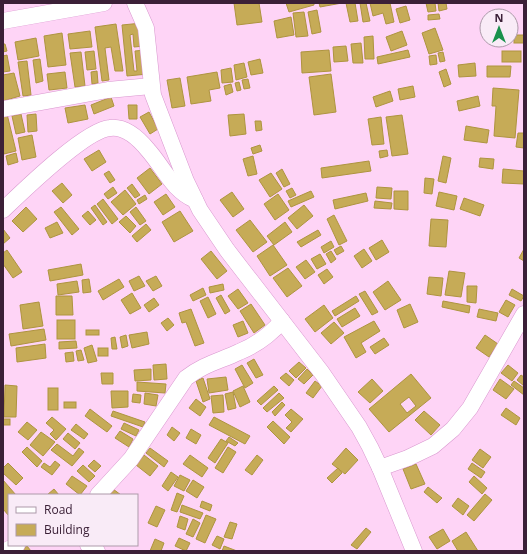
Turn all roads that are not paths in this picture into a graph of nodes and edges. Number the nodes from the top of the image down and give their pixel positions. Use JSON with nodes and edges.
{"nodes":[{"id":1,"x":104,"y":3,"type":"edge"},
{"id":2,"x":135,"y":3,"type":"edge"},
{"id":3,"x":3,"y":21,"type":"edge"},
{"id":4,"x":152,"y":86,"type":"junction"},
{"id":5,"x":3,"y":109,"type":"edge"},
{"id":6,"x":195,"y":200,"type":"junction"},
{"id":7,"x":3,"y":210,"type":"edge"},
{"id":8,"x":524,"y":314,"type":"edge"},
{"id":9,"x":282,"y":321,"type":"junction"},
{"id":10,"x":380,"y":468,"type":"junction"},
{"id":11,"x":99,"y":494,"type":"edge"},
{"id":12,"x":15,"y":546,"type":"edge"},
{"id":13,"x":5,"y":551,"type":"edge"},
{"id":14,"x":414,"y":551,"type":"edge"}],
"edges":[{"from":1,"to":3,"type":"street"},
{"from":2,"to":4,"type":"street"},
{"from":4,"to":5,"type":"street"},
{"from":4,"to":6,"type":"street"},
{"from":6,"to":7,"type":"street"},
{"from":6,"to":9,"type":"street"},
{"from":8,"to":10,"type":"street"},
{"from":9,"to":10,"type":"street"},
{"from":9,"to":11,"type":"street"},
{"from":10,"to":14,"type":"street"},
{"from":12,"to":13,"type":"street"}]}
